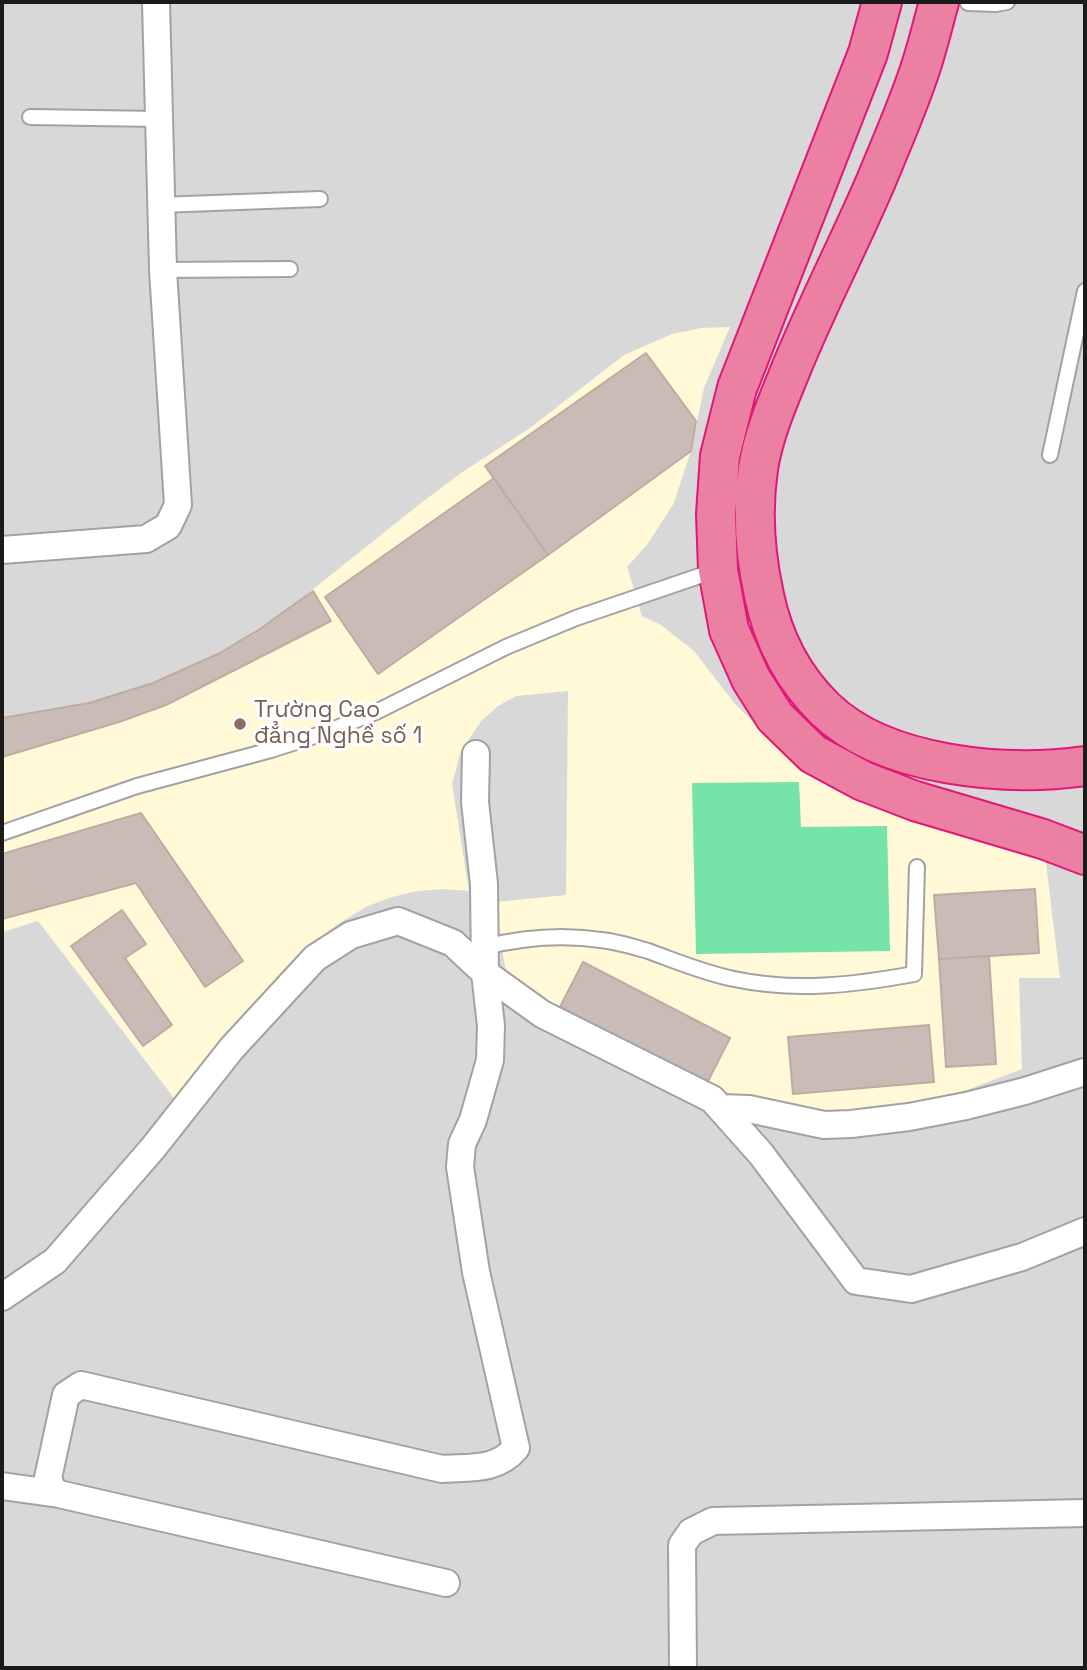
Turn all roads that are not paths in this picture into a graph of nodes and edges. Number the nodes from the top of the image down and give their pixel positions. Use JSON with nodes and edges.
{"nodes":[{"id":1,"x":156,"y":2,"type":"edge"},
{"id":2,"x":882,"y":2,"type":"edge"},
{"id":3,"x":939,"y":2,"type":"edge"},
{"id":4,"x":1007,"y":2,"type":"edge"},
{"id":5,"x":968,"y":3,"type":"edge"},
{"id":6,"x":30,"y":117,"type":"dead end"},
{"id":7,"x":158,"y":120,"type":"junction"},
{"id":8,"x":320,"y":200,"type":"dead end"},
{"id":9,"x":160,"y":205,"type":"junction"},
{"id":10,"x":290,"y":269,"type":"dead end"},
{"id":11,"x":163,"y":270,"type":"junction"},
{"id":12,"x":1085,"y":291,"type":"edge"},
{"id":13,"x":1051,"y":455,"type":"dead end"},
{"id":14,"x":2,"y":550,"type":"edge"},
{"id":15,"x":719,"y":570,"type":"junction"},
{"id":16,"x":475,"y":754,"type":"dead end"},
{"id":17,"x":1085,"y":766,"type":"edge"},
{"id":18,"x":2,"y":833,"type":"edge"},
{"id":19,"x":1085,"y":855,"type":"edge"},
{"id":20,"x":917,"y":867,"type":"dead end"},
{"id":21,"x":485,"y":960,"type":"junction"},
{"id":22,"x":1084,"y":1072,"type":"edge"},
{"id":23,"x":720,"y":1108,"type":"junction"},
{"id":24,"x":1085,"y":1231,"type":"edge"},
{"id":25,"x":2,"y":1297,"type":"edge"},
{"id":26,"x":2,"y":1486,"type":"edge"},
{"id":27,"x":60,"y":1494,"type":"junction"},
{"id":28,"x":1085,"y":1513,"type":"edge"},
{"id":29,"x":446,"y":1583,"type":"dead end"},
{"id":30,"x":682,"y":1668,"type":"edge"}],
"edges":[{"from":1,"to":7,"type":"street"},
{"from":2,"to":15,"type":"highway"},
{"from":3,"to":17,"type":"highway"},
{"from":4,"to":5,"type":"lane"},
{"from":6,"to":7,"type":"lane"},
{"from":7,"to":9,"type":"street"},
{"from":8,"to":9,"type":"lane"},
{"from":9,"to":11,"type":"street"},
{"from":10,"to":11,"type":"lane"},
{"from":11,"to":14,"type":"street"},
{"from":12,"to":13,"type":"lane"},
{"from":15,"to":18,"type":"lane"},
{"from":15,"to":19,"type":"highway"},
{"from":16,"to":21,"type":"street"},
{"from":20,"to":21,"type":"lane"},
{"from":21,"to":23,"type":"street"},
{"from":21,"to":25,"type":"street"},
{"from":21,"to":27,"type":"street"},
{"from":22,"to":23,"type":"street"},
{"from":23,"to":24,"type":"street"},
{"from":26,"to":27,"type":"street"},
{"from":27,"to":29,"type":"street"},
{"from":28,"to":30,"type":"street"}]}
